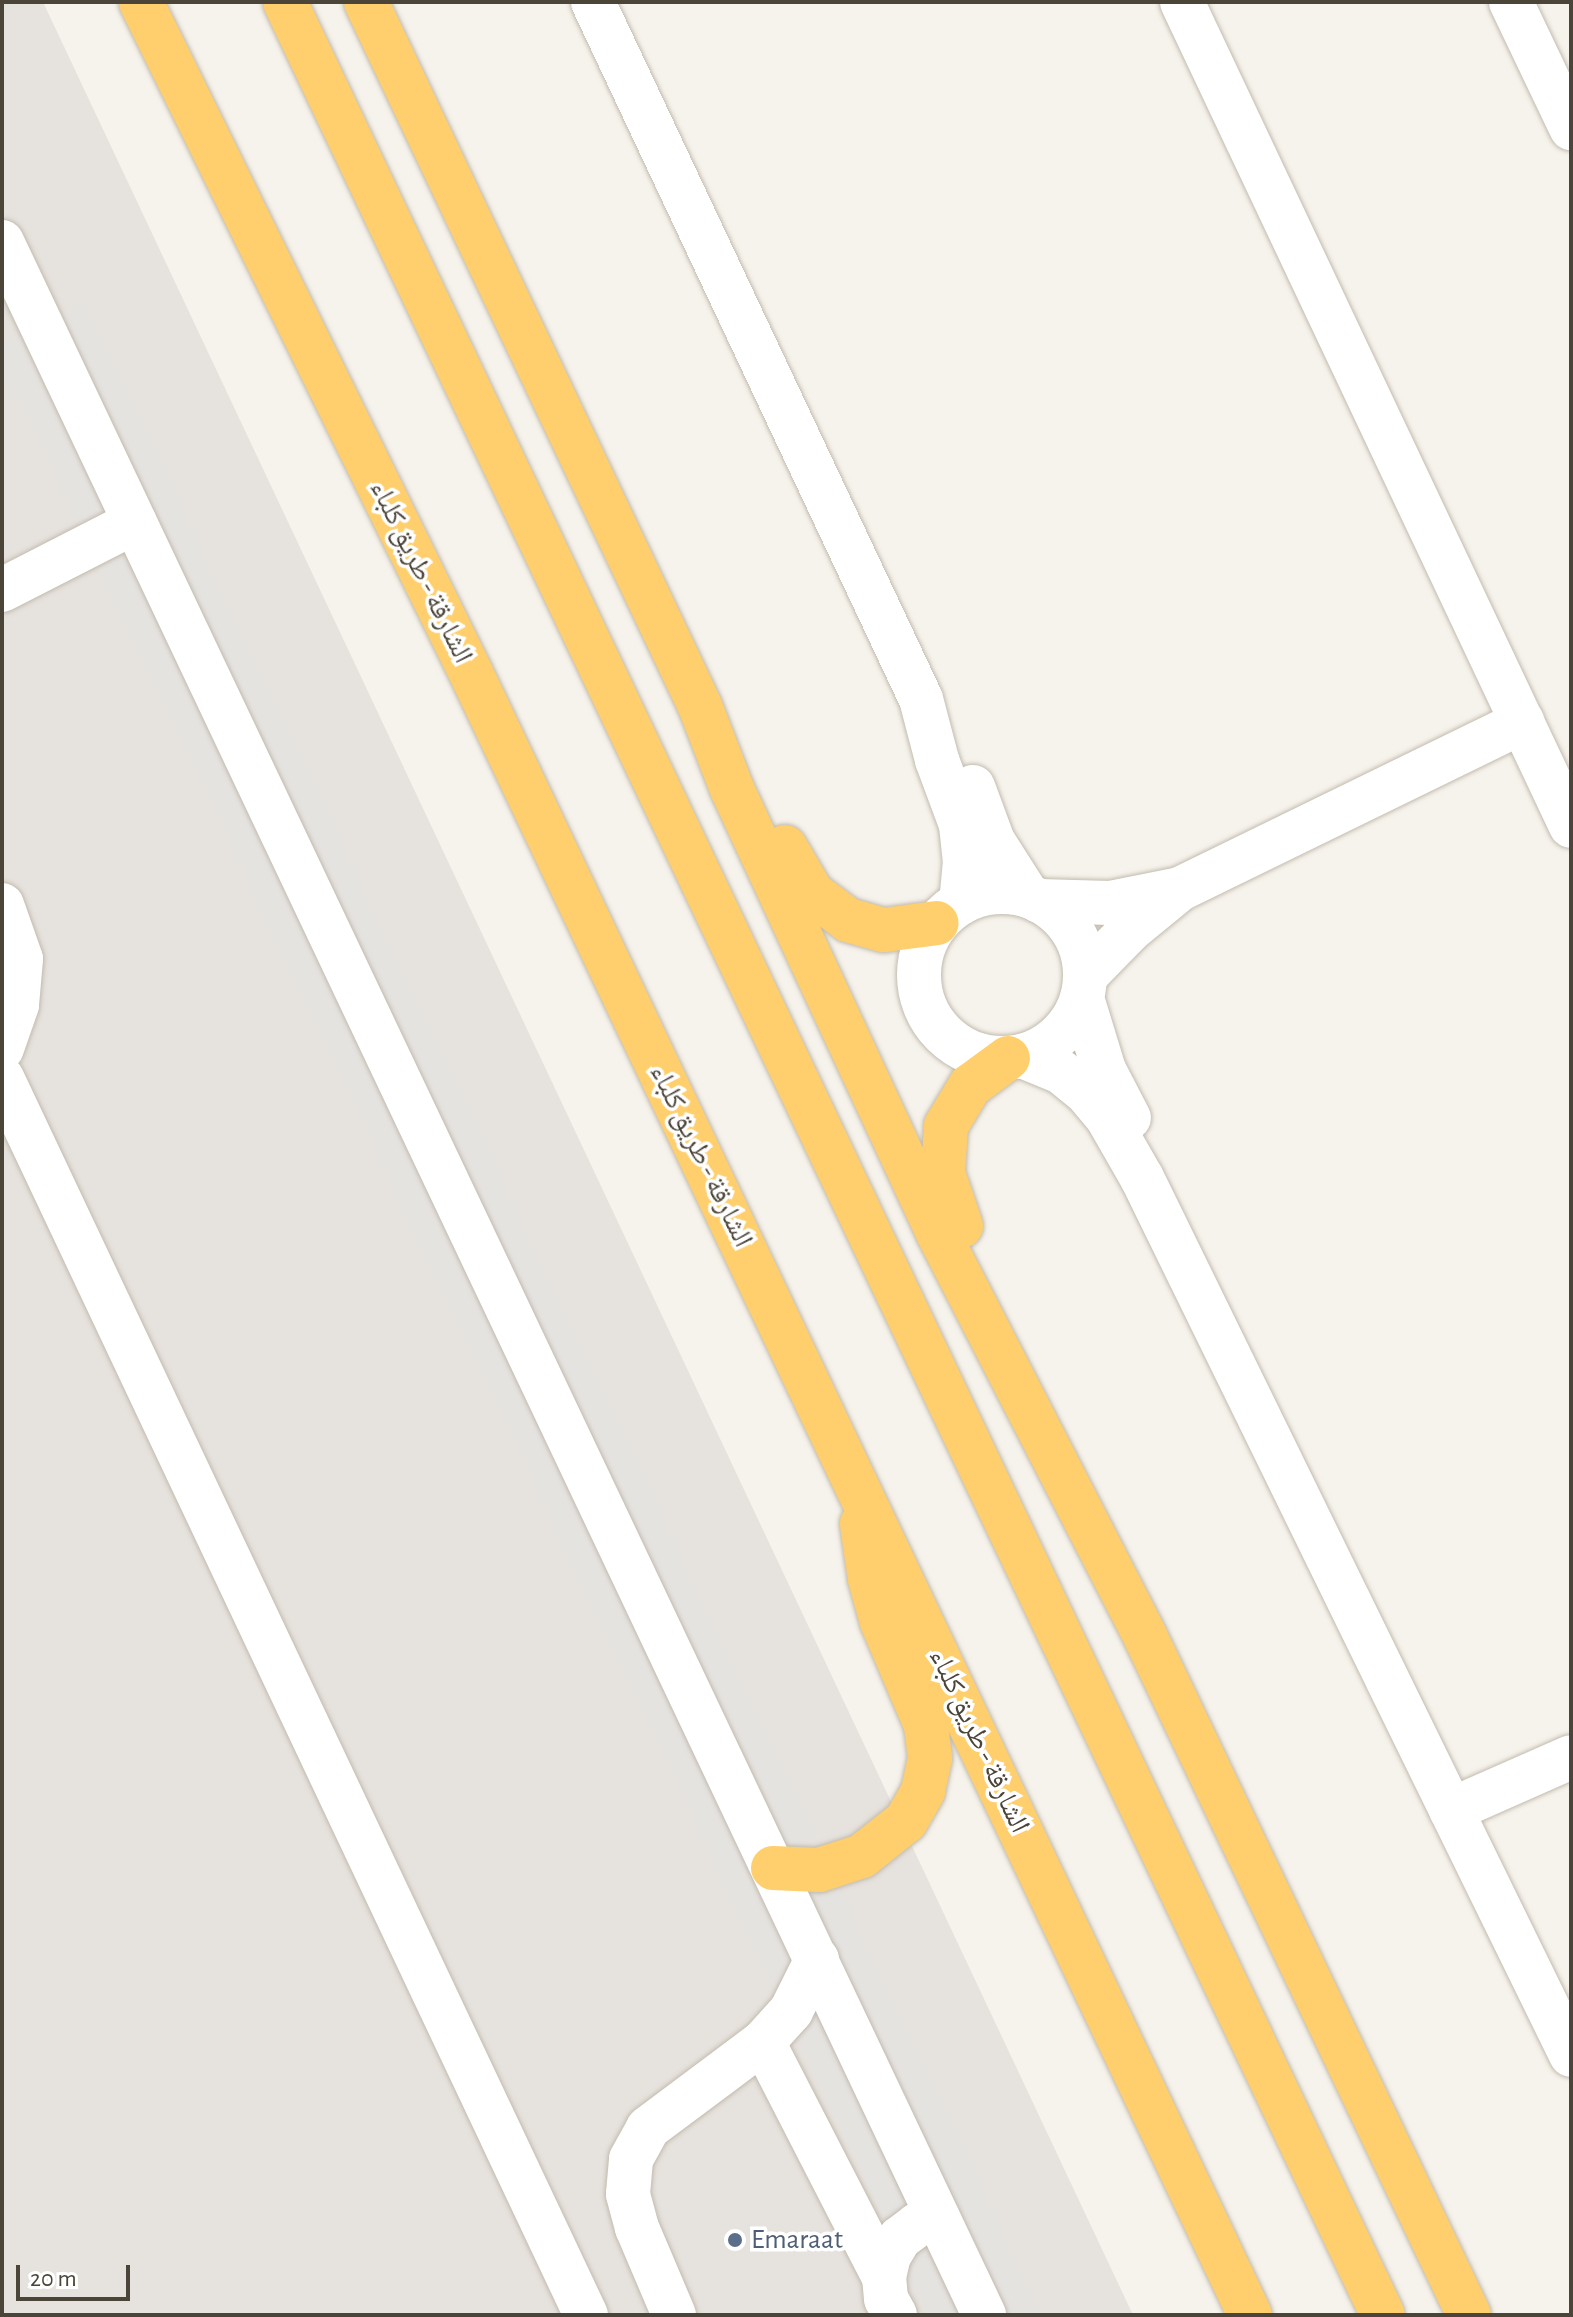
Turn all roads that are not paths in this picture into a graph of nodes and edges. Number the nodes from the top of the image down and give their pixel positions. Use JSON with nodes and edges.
{"nodes":[{"id":1,"x":141,"y":2,"type":"edge"},
{"id":2,"x":285,"y":2,"type":"edge"},
{"id":3,"x":366,"y":2,"type":"edge"},
{"id":4,"x":593,"y":2,"type":"edge"},
{"id":5,"x":1182,"y":2,"type":"edge"},
{"id":6,"x":1511,"y":2,"type":"edge"},
{"id":7,"x":1571,"y":128,"type":"edge"},
{"id":8,"x":2,"y":242,"type":"edge"},
{"id":9,"x":135,"y":522,"type":"junction"},
{"id":10,"x":2,"y":590,"type":"edge"},
{"id":11,"x":921,"y":699,"type":"junction"},
{"id":12,"x":700,"y":706,"type":"junction"},
{"id":13,"x":1523,"y":722,"type":"junction"},
{"id":14,"x":1571,"y":826,"type":"edge"},
{"id":15,"x":1180,"y":889,"type":"junction"},
{"id":16,"x":1033,"y":899,"type":"junction"},
{"id":17,"x":2,"y":905,"type":"edge"},
{"id":18,"x":949,"y":913,"type":"junction"},
{"id":19,"x":1084,"y":987,"type":"junction"},
{"id":20,"x":2,"y":1048,"type":"edge"},
{"id":21,"x":1015,"y":1057,"type":"junction"},
{"id":22,"x":2,"y":1078,"type":"edge"},
{"id":23,"x":1142,"y":1178,"type":"junction"},
{"id":24,"x":982,"y":1317,"type":"junction"},
{"id":25,"x":861,"y":1490,"type":"junction"},
{"id":26,"x":1571,"y":1757,"type":"edge"},
{"id":27,"x":1451,"y":1810,"type":"junction"},
{"id":28,"x":773,"y":1868,"type":"junction"},
{"id":29,"x":817,"y":1959,"type":"junction"},
{"id":30,"x":763,"y":2042,"type":"junction"},
{"id":31,"x":1571,"y":2055,"type":"edge"},
{"id":32,"x":938,"y":2218,"type":"junction"},
{"id":33,"x":889,"y":2296,"type":"edge"},
{"id":34,"x":586,"y":2315,"type":"edge"},
{"id":35,"x":674,"y":2315,"type":"edge"},
{"id":36,"x":984,"y":2315,"type":"edge"},
{"id":37,"x":1250,"y":2315,"type":"edge"},
{"id":38,"x":1383,"y":2315,"type":"edge"},
{"id":39,"x":1469,"y":2315,"type":"edge"}],
"edges":[{"from":1,"to":25,"type":"highway","name":"الشارقة - طريق كلباء"},
{"from":2,"to":38,"type":"highway"},
{"from":3,"to":12,"type":"highway"},
{"from":4,"to":11,"type":"street"},
{"from":5,"to":13,"type":"street"},
{"from":6,"to":7,"type":"street"},
{"from":8,"to":9,"type":"street"},
{"from":9,"to":10,"type":"street"},
{"from":9,"to":28,"type":"street"},
{"from":11,"to":16,"type":"street"},
{"from":11,"to":18,"type":"street"},
{"from":12,"to":18,"type":"highway"},
{"from":12,"to":24,"type":"highway"},
{"from":13,"to":14,"type":"street"},
{"from":13,"to":15,"type":"street"},
{"from":15,"to":16,"type":"street"},
{"from":15,"to":19,"type":"street"},
{"from":16,"to":18,"type":"street"},
{"from":16,"to":19,"type":"street"},
{"from":17,"to":20,"type":"street"},
{"from":18,"to":21,"type":"street"},
{"from":19,"to":21,"type":"street"},
{"from":19,"to":23,"type":"street"},
{"from":21,"to":23,"type":"street"},
{"from":21,"to":24,"type":"highway"},
{"from":22,"to":34,"type":"street"},
{"from":23,"to":27,"type":"street"},
{"from":24,"to":39,"type":"highway"},
{"from":25,"to":28,"type":"highway"},
{"from":25,"to":37,"type":"highway","name":"الشارقة - طريق كلباء"},
{"from":26,"to":27,"type":"street"},
{"from":27,"to":31,"type":"street"},
{"from":28,"to":29,"type":"street"},
{"from":29,"to":30,"type":"street"},
{"from":29,"to":32,"type":"street"},
{"from":30,"to":33,"type":"street"},
{"from":30,"to":35,"type":"street"},
{"from":32,"to":33,"type":"street"},
{"from":32,"to":36,"type":"street"}]}
